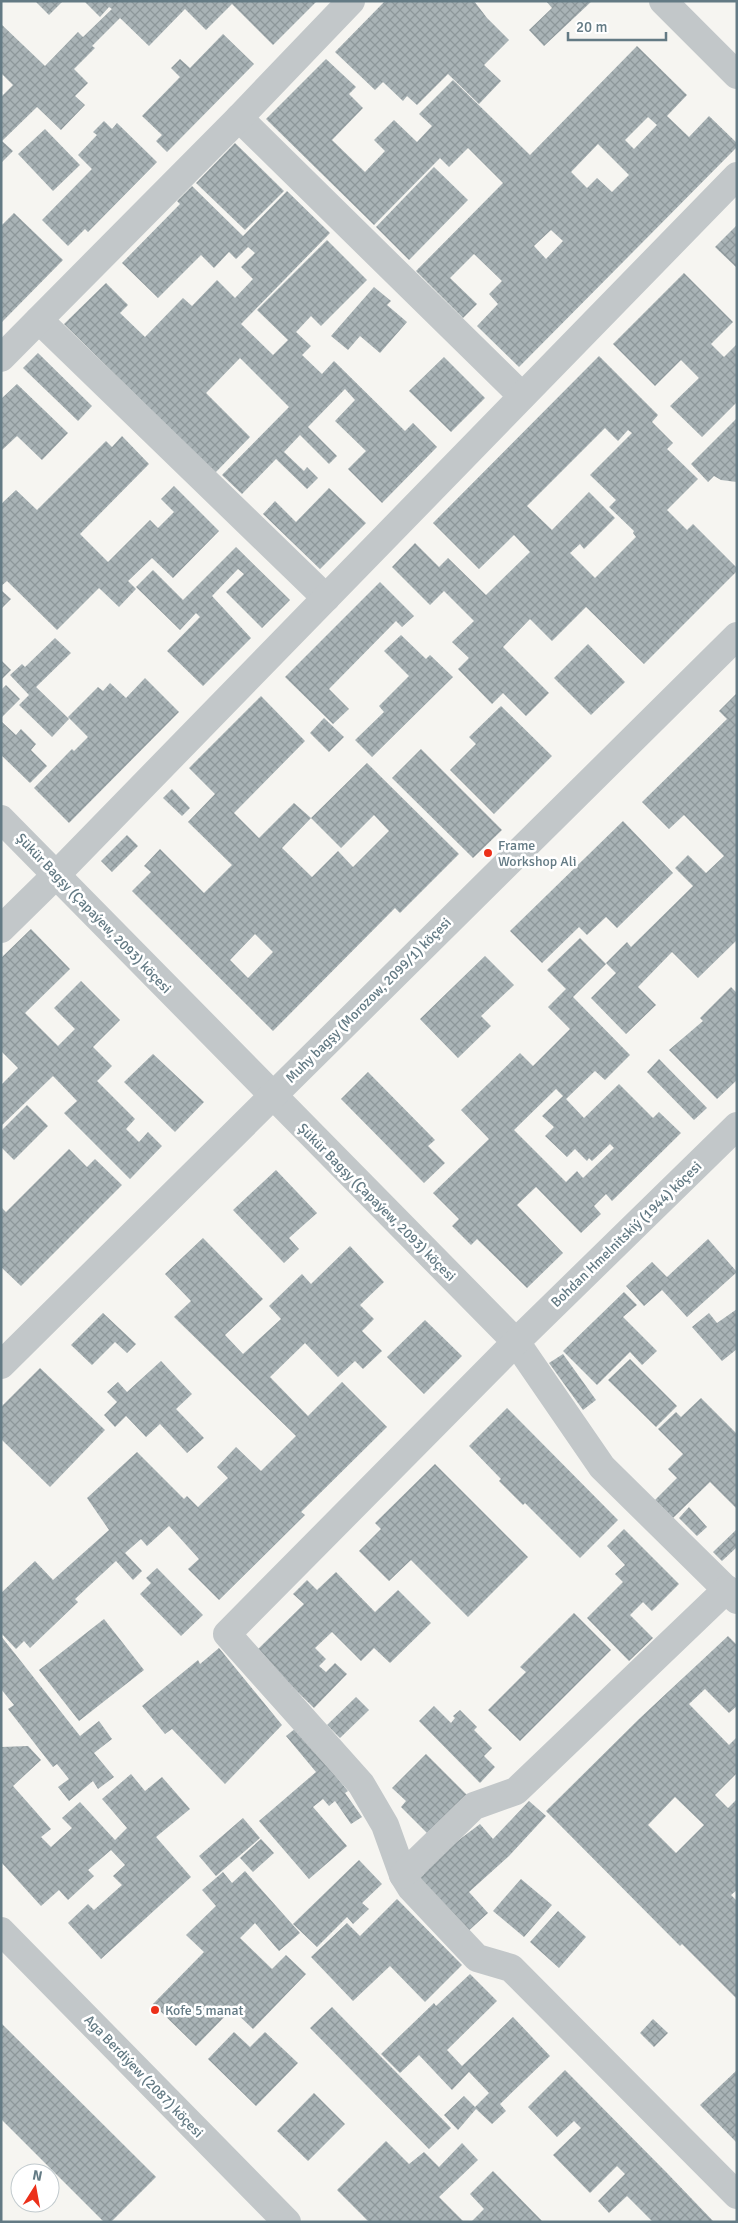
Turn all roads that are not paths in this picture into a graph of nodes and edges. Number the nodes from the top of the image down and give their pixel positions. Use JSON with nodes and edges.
{"nodes":[{"id":1,"x":351,"y":1,"type":"edge"},
{"id":2,"x":663,"y":1,"type":"edge"},
{"id":3,"x":737,"y":76,"type":"edge"},
{"id":4,"x":239,"y":118,"type":"junction"},
{"id":5,"x":737,"y":176,"type":"edge"},
{"id":6,"x":39,"y":320,"type":"junction"},
{"id":7,"x":1,"y":358,"type":"edge"},
{"id":8,"x":522,"y":396,"type":"junction"},
{"id":9,"x":326,"y":598,"type":"junction"},
{"id":10,"x":737,"y":636,"type":"edge"},
{"id":11,"x":1,"y":819,"type":"edge"},
{"id":12,"x":57,"y":874,"type":"junction"},
{"id":13,"x":1,"y":930,"type":"edge"},
{"id":14,"x":272,"y":1096,"type":"junction"},
{"id":15,"x":737,"y":1126,"type":"edge"},
{"id":16,"x":516,"y":1342,"type":"junction"},
{"id":17,"x":1,"y":1365,"type":"edge"},
{"id":18,"x":732,"y":1594,"type":"edge"},
{"id":19,"x":403,"y":1875,"type":"junction"},
{"id":20,"x":1,"y":1931,"type":"edge"},
{"id":21,"x":737,"y":2195,"type":"edge"},
{"id":22,"x":286,"y":2222,"type":"edge"}],
"edges":[{"from":1,"to":4,"type":"street"},
{"from":2,"to":3,"type":"street"},
{"from":4,"to":6,"type":"street"},
{"from":4,"to":8,"type":"street"},
{"from":5,"to":8,"type":"street"},
{"from":6,"to":7,"type":"street"},
{"from":6,"to":9,"type":"street"},
{"from":8,"to":9,"type":"street"},
{"from":9,"to":12,"type":"street"},
{"from":10,"to":14,"type":"street","name":"Muhy bagşy (Morozow, 2099/1) köçesi"},
{"from":11,"to":12,"type":"street","name":"Şükür Bagşy (Çapaýew, 2093) köçesi"},
{"from":12,"to":13,"type":"street"},
{"from":12,"to":14,"type":"street","name":"Şükür Bagşy (Çapaýew, 2093) köçesi"},
{"from":14,"to":16,"type":"street","name":"Şükür Bagşy (Çapaýew, 2093) köçesi"},
{"from":14,"to":17,"type":"street","name":"Muhy bagşy (Morozow, 2099/1) köçesi"},
{"from":15,"to":16,"type":"street","name":"Bohdan Hmelnitskiý (1944) köçesi"},
{"from":16,"to":18,"type":"street","name":"Şükür Bagşy (Çapaýew, 2093) köçesi"},
{"from":16,"to":19,"type":"street","name":"Bohdan Hmelnitskiý (1944) köçesi"},
{"from":18,"to":19,"type":"street"},
{"from":19,"to":21,"type":"street"},
{"from":20,"to":22,"type":"street","name":"Aga Berdiýew (2087) köçesi"}]}
